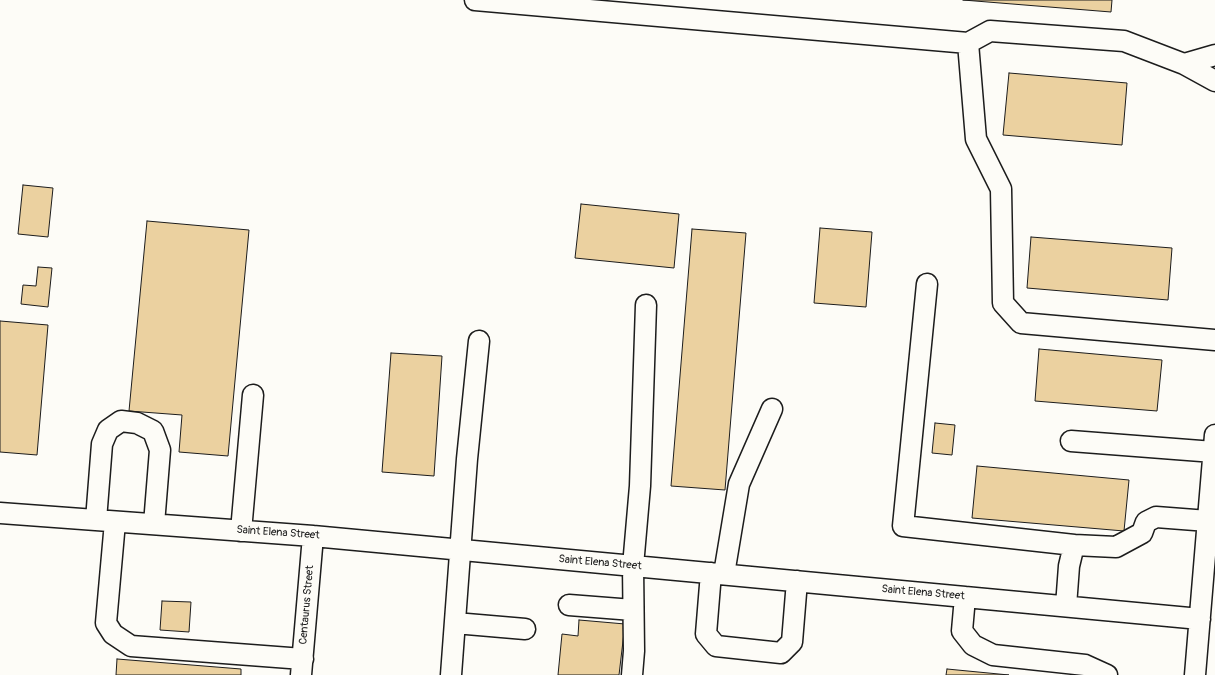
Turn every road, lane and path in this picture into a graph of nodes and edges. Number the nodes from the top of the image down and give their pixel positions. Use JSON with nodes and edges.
{"nodes":[{"id":1,"x":475,"y":0,"type":"edge"},
{"id":2,"x":968,"y":43,"type":"junction"},
{"id":3,"x":1215,"y":55,"type":"edge"},
{"id":4,"x":1184,"y":64,"type":"junction"},
{"id":5,"x":1215,"y":81,"type":"edge"},
{"id":6,"x":926,"y":284,"type":"dead end"},
{"id":7,"x":646,"y":304,"type":"dead end"},
{"id":8,"x":1215,"y":340,"type":"edge"},
{"id":9,"x":479,"y":341,"type":"dead end"},
{"id":10,"x":253,"y":395,"type":"dead end"},
{"id":11,"x":772,"y":409,"type":"dead end"},
{"id":12,"x":1071,"y":441,"type":"dead end"},
{"id":13,"x":1214,"y":444,"type":"edge"},
{"id":14,"x":0,"y":513,"type":"edge"},
{"id":15,"x":105,"y":521,"type":"junction"},
{"id":16,"x":1208,"y":521,"type":"junction"},
{"id":17,"x":154,"y":524,"type":"junction"},
{"id":18,"x":241,"y":531,"type":"junction"},
{"id":19,"x":313,"y":536,"type":"junction"},
{"id":20,"x":1074,"y":545,"type":"junction"},
{"id":21,"x":460,"y":549,"type":"junction"},
{"id":22,"x":632,"y":566,"type":"junction"},
{"id":23,"x":718,"y":574,"type":"junction"},
{"id":24,"x":797,"y":581,"type":"junction"},
{"id":25,"x":965,"y":597,"type":"junction"},
{"id":26,"x":569,"y":605,"type":"dead end"},
{"id":27,"x":1066,"y":606,"type":"junction"},
{"id":28,"x":633,"y":610,"type":"junction"},
{"id":29,"x":1200,"y":619,"type":"junction"},
{"id":30,"x":455,"y":623,"type":"junction"},
{"id":31,"x":526,"y":629,"type":"dead end"},
{"id":32,"x":302,"y":667,"type":"edge"},
{"id":33,"x":451,"y":675,"type":"edge"},
{"id":34,"x":632,"y":675,"type":"edge"},
{"id":35,"x":1108,"y":675,"type":"edge"},
{"id":36,"x":1195,"y":675,"type":"edge"}],
"edges":[{"from":1,"to":2,"type":"street"},
{"from":2,"to":4,"type":"street"},
{"from":2,"to":8,"type":"street"},
{"from":3,"to":4,"type":"street"},
{"from":4,"to":5,"type":"street"},
{"from":6,"to":20,"type":"street"},
{"from":7,"to":22,"type":"street"},
{"from":9,"to":21,"type":"street"},
{"from":10,"to":18,"type":"street"},
{"from":11,"to":23,"type":"street"},
{"from":12,"to":13,"type":"street"},
{"from":13,"to":16,"type":"street"},
{"from":14,"to":15,"type":"street","name":"Saint Elena Street"},
{"from":15,"to":17,"type":"street","name":"Saint Elena Street"},
{"from":15,"to":17,"type":"street"},
{"from":15,"to":32,"type":"street"},
{"from":16,"to":20,"type":"street"},
{"from":16,"to":29,"type":"street"},
{"from":17,"to":18,"type":"street","name":"Saint Elena Street"},
{"from":18,"to":19,"type":"street","name":"Saint Elena Street"},
{"from":19,"to":21,"type":"street","name":"Saint Elena Street"},
{"from":19,"to":32,"type":"street","name":"Centaurus Street"},
{"from":20,"to":27,"type":"street"},
{"from":21,"to":22,"type":"street","name":"Saint Elena Street"},
{"from":21,"to":30,"type":"street"},
{"from":22,"to":23,"type":"street","name":"Saint Elena Street"},
{"from":22,"to":28,"type":"street"},
{"from":23,"to":24,"type":"street","name":"Saint Elena Street"},
{"from":23,"to":24,"type":"street"},
{"from":24,"to":25,"type":"street","name":"Saint Elena Street"},
{"from":25,"to":27,"type":"street","name":"Saint Elena Street"},
{"from":25,"to":35,"type":"street"},
{"from":26,"to":28,"type":"street"},
{"from":27,"to":29,"type":"street","name":"Saint Elena Street"},
{"from":28,"to":34,"type":"street"},
{"from":29,"to":36,"type":"street"},
{"from":30,"to":31,"type":"street"},
{"from":30,"to":33,"type":"street"}]}
